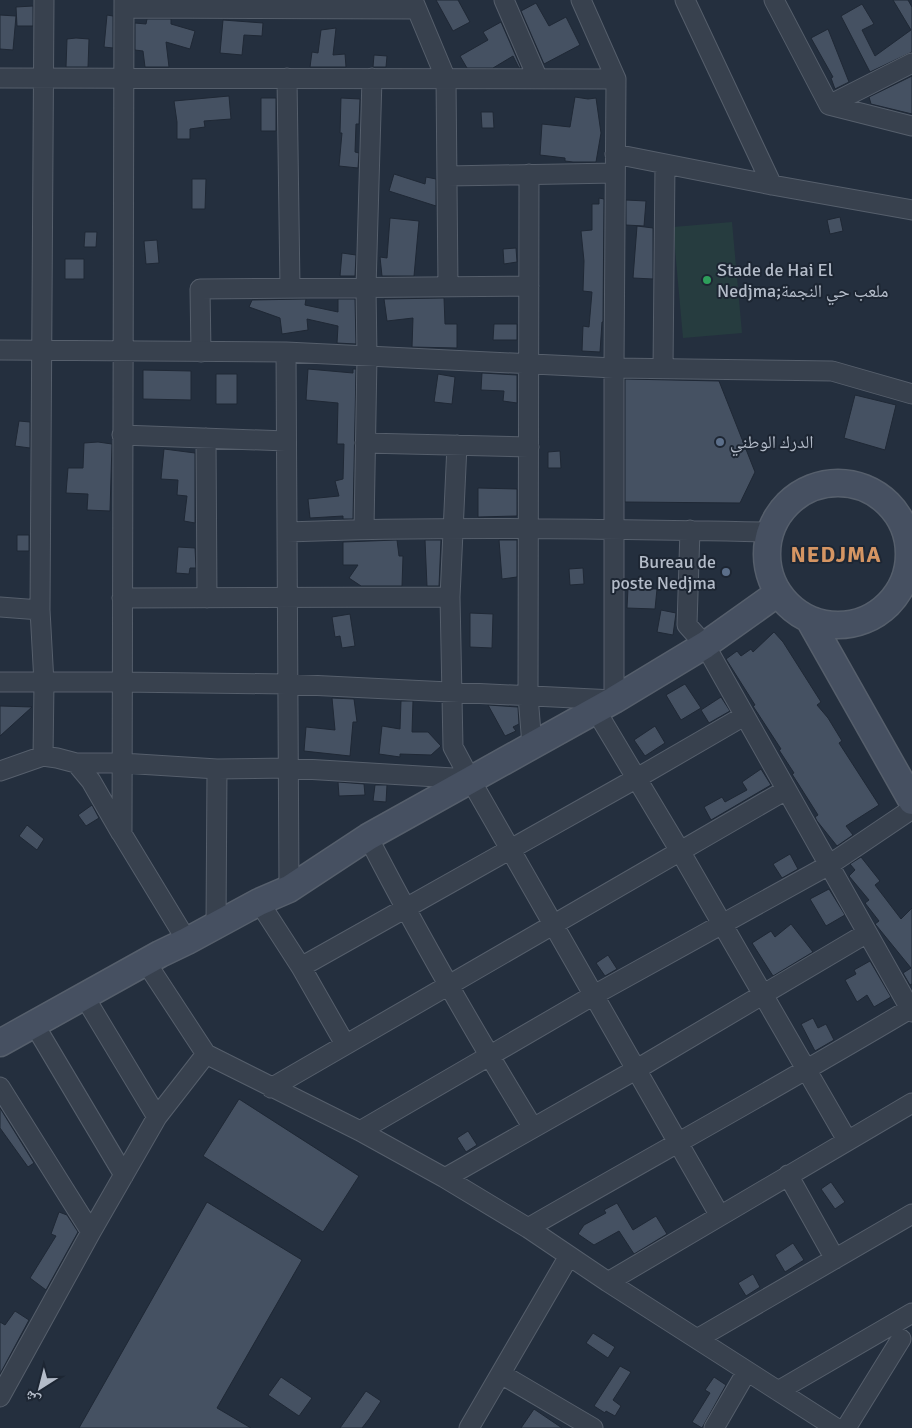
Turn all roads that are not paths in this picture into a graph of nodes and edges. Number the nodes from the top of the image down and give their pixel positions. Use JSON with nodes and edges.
{"nodes":[{"id":1,"x":44,"y":0,"type":"edge"},
{"id":2,"x":504,"y":0,"type":"edge"},
{"id":3,"x":581,"y":0,"type":"edge"},
{"id":4,"x":685,"y":0,"type":"edge"},
{"id":5,"x":776,"y":1,"type":"edge"},
{"id":6,"x":124,"y":4,"type":"edge"},
{"id":7,"x":414,"y":4,"type":"edge"},
{"id":8,"x":197,"y":5,"type":"edge"},
{"id":9,"x":912,"y":63,"type":"edge"},
{"id":10,"x":0,"y":78,"type":"edge"},
{"id":11,"x":43,"y":78,"type":"junction"},
{"id":12,"x":124,"y":78,"type":"junction"},
{"id":13,"x":287,"y":78,"type":"junction"},
{"id":14,"x":372,"y":78,"type":"junction"},
{"id":15,"x":446,"y":78,"type":"junction"},
{"id":16,"x":538,"y":79,"type":"junction"},
{"id":17,"x":616,"y":79,"type":"junction"},
{"id":18,"x":830,"y":105,"type":"junction"},
{"id":19,"x":912,"y":126,"type":"edge"},
{"id":20,"x":616,"y":154,"type":"junction"},
{"id":21,"x":665,"y":164,"type":"junction"},
{"id":22,"x":615,"y":173,"type":"junction"},
{"id":23,"x":529,"y":174,"type":"junction"},
{"id":24,"x":447,"y":176,"type":"junction"},
{"id":25,"x":772,"y":185,"type":"junction"},
{"id":26,"x":912,"y":210,"type":"edge"},
{"id":27,"x":530,"y":286,"type":"junction"},
{"id":28,"x":448,"y":287,"type":"junction"},
{"id":29,"x":290,"y":288,"type":"junction"},
{"id":30,"x":366,"y":288,"type":"junction"},
{"id":31,"x":0,"y":350,"type":"edge"},
{"id":32,"x":41,"y":350,"type":"junction"},
{"id":33,"x":123,"y":351,"type":"junction"},
{"id":34,"x":201,"y":352,"type":"junction"},
{"id":35,"x":286,"y":352,"type":"junction"},
{"id":36,"x":367,"y":356,"type":"junction"},
{"id":37,"x":530,"y":364,"type":"junction"},
{"id":38,"x":614,"y":368,"type":"junction"},
{"id":39,"x":663,"y":369,"type":"junction"},
{"id":40,"x":912,"y":394,"type":"edge"},
{"id":41,"x":122,"y":435,"type":"junction"},
{"id":42,"x":206,"y":438,"type":"junction"},
{"id":43,"x":286,"y":441,"type":"junction"},
{"id":44,"x":366,"y":443,"type":"junction"},
{"id":45,"x":457,"y":445,"type":"junction"},
{"id":46,"x":529,"y":447,"type":"junction"},
{"id":47,"x":902,"y":508,"type":"edge"},
{"id":48,"x":364,"y":529,"type":"junction"},
{"id":49,"x":453,"y":529,"type":"junction"},
{"id":50,"x":529,"y":529,"type":"junction"},
{"id":51,"x":614,"y":529,"type":"junction"},
{"id":52,"x":690,"y":530,"type":"junction"},
{"id":53,"x":286,"y":532,"type":"junction"},
{"id":54,"x":770,"y":532,"type":"junction"},
{"id":55,"x":910,"y":562,"type":"edge"},
{"id":56,"x":778,"y":593,"type":"junction"},
{"id":57,"x":450,"y":597,"type":"junction"},
{"id":58,"x":122,"y":598,"type":"junction"},
{"id":59,"x":207,"y":598,"type":"junction"},
{"id":60,"x":286,"y":598,"type":"junction"},
{"id":61,"x":0,"y":607,"type":"edge"},
{"id":62,"x":40,"y":610,"type":"junction"},
{"id":63,"x":809,"y":620,"type":"junction"},
{"id":64,"x":705,"y":645,"type":"junction"},
{"id":65,"x":0,"y":682,"type":"edge"},
{"id":66,"x":121,"y":682,"type":"junction"},
{"id":67,"x":44,"y":683,"type":"junction"},
{"id":68,"x":287,"y":684,"type":"junction"},
{"id":69,"x":452,"y":692,"type":"junction"},
{"id":70,"x":528,"y":696,"type":"junction"},
{"id":71,"x":604,"y":705,"type":"junction"},
{"id":72,"x":744,"y":716,"type":"junction"},
{"id":73,"x":532,"y":745,"type":"junction"},
{"id":74,"x":43,"y":756,"type":"junction"},
{"id":75,"x":76,"y":763,"type":"junction"},
{"id":76,"x":122,"y":763,"type":"junction"},
{"id":77,"x":288,"y":768,"type":"junction"},
{"id":78,"x":217,"y":769,"type":"junction"},
{"id":79,"x":0,"y":771,"type":"edge"},
{"id":80,"x":470,"y":778,"type":"junction"},
{"id":81,"x":637,"y":778,"type":"junction"},
{"id":82,"x":786,"y":790,"type":"junction"},
{"id":83,"x":912,"y":801,"type":"edge"},
{"id":84,"x":912,"y":809,"type":"edge"},
{"id":85,"x":122,"y":834,"type":"junction"},
{"id":86,"x":368,"y":837,"type":"junction"},
{"id":87,"x":510,"y":849,"type":"junction"},
{"id":88,"x":680,"y":851,"type":"junction"},
{"id":89,"x":829,"y":865,"type":"junction"},
{"id":90,"x":289,"y":889,"type":"junction"},
{"id":91,"x":259,"y":902,"type":"junction"},
{"id":92,"x":405,"y":909,"type":"junction"},
{"id":93,"x":553,"y":924,"type":"junction"},
{"id":94,"x":722,"y":924,"type":"junction"},
{"id":95,"x":216,"y":925,"type":"junction"},
{"id":96,"x":867,"y":933,"type":"junction"},
{"id":97,"x":187,"y":941,"type":"junction"},
{"id":98,"x":144,"y":962,"type":"junction"},
{"id":99,"x":301,"y":967,"type":"junction"},
{"id":100,"x":448,"y":985,"type":"junction"},
{"id":101,"x":764,"y":994,"type":"junction"},
{"id":102,"x":84,"y":996,"type":"junction"},
{"id":103,"x":594,"y":996,"type":"junction"},
{"id":104,"x":911,"y":1011,"type":"edge"},
{"id":105,"x":34,"y":1024,"type":"junction"},
{"id":106,"x":0,"y":1043,"type":"edge"},
{"id":107,"x":345,"y":1044,"type":"junction"},
{"id":108,"x":206,"y":1054,"type":"junction"},
{"id":109,"x":489,"y":1056,"type":"junction"},
{"id":110,"x":636,"y":1069,"type":"junction"},
{"id":111,"x":807,"y":1070,"type":"junction"},
{"id":112,"x":0,"y":1087,"type":"edge"},
{"id":113,"x":271,"y":1088,"type":"junction"},
{"id":114,"x":912,"y":1103,"type":"edge"},
{"id":115,"x":157,"y":1117,"type":"junction"},
{"id":116,"x":533,"y":1128,"type":"junction"},
{"id":117,"x":360,"y":1131,"type":"junction"},
{"id":118,"x":847,"y":1140,"type":"junction"},
{"id":119,"x":678,"y":1142,"type":"junction"},
{"id":120,"x":124,"y":1175,"type":"junction"},
{"id":121,"x":788,"y":1175,"type":"junction"},
{"id":122,"x":445,"y":1178,"type":"junction"},
{"id":123,"x":912,"y":1214,"type":"edge"},
{"id":124,"x":720,"y":1216,"type":"junction"},
{"id":125,"x":528,"y":1228,"type":"junction"},
{"id":126,"x":91,"y":1232,"type":"junction"},
{"id":127,"x":569,"y":1256,"type":"junction"},
{"id":128,"x":835,"y":1259,"type":"junction"},
{"id":129,"x":608,"y":1282,"type":"junction"},
{"id":130,"x":912,"y":1313,"type":"edge"},
{"id":131,"x":883,"y":1329,"type":"junction"},
{"id":132,"x":697,"y":1339,"type":"junction"},
{"id":133,"x":907,"y":1342,"type":"edge"},
{"id":134,"x":747,"y":1371,"type":"junction"},
{"id":135,"x":501,"y":1374,"type":"junction"},
{"id":136,"x":778,"y":1391,"type":"junction"},
{"id":137,"x":0,"y":1397,"type":"edge"},
{"id":138,"x":469,"y":1428,"type":"edge"},
{"id":139,"x":593,"y":1428,"type":"edge"},
{"id":140,"x":714,"y":1428,"type":"edge"},
{"id":141,"x":836,"y":1428,"type":"edge"},
{"id":142,"x":846,"y":1428,"type":"edge"}],
"edges":[{"from":1,"to":11,"type":"street"},
{"from":2,"to":16,"type":"street"},
{"from":3,"to":17,"type":"street"},
{"from":4,"to":25,"type":"street"},
{"from":5,"to":18,"type":"street"},
{"from":6,"to":8,"type":"street"},
{"from":6,"to":12,"type":"street"},
{"from":7,"to":8,"type":"street"},
{"from":7,"to":15,"type":"street"},
{"from":9,"to":18,"type":"street"},
{"from":10,"to":11,"type":"street"},
{"from":11,"to":12,"type":"street"},
{"from":11,"to":32,"type":"street"},
{"from":12,"to":13,"type":"street"},
{"from":12,"to":33,"type":"street"},
{"from":13,"to":14,"type":"street"},
{"from":13,"to":29,"type":"street"},
{"from":14,"to":15,"type":"street"},
{"from":14,"to":30,"type":"street"},
{"from":15,"to":16,"type":"street"},
{"from":15,"to":24,"type":"street"},
{"from":16,"to":17,"type":"street"},
{"from":17,"to":20,"type":"street"},
{"from":18,"to":19,"type":"street"},
{"from":20,"to":21,"type":"street"},
{"from":20,"to":22,"type":"street"},
{"from":21,"to":25,"type":"street"},
{"from":21,"to":39,"type":"street"},
{"from":22,"to":23,"type":"street"},
{"from":22,"to":38,"type":"street"},
{"from":23,"to":24,"type":"street"},
{"from":23,"to":27,"type":"street"},
{"from":24,"to":28,"type":"street"},
{"from":25,"to":26,"type":"street"},
{"from":27,"to":28,"type":"street"},
{"from":27,"to":37,"type":"street"},
{"from":28,"to":30,"type":"street"},
{"from":29,"to":30,"type":"street"},
{"from":29,"to":34,"type":"street"},
{"from":30,"to":36,"type":"street"},
{"from":31,"to":32,"type":"street"},
{"from":32,"to":33,"type":"street"},
{"from":32,"to":62,"type":"street"},
{"from":33,"to":34,"type":"street"},
{"from":33,"to":41,"type":"street"},
{"from":34,"to":35,"type":"street"},
{"from":35,"to":36,"type":"street"},
{"from":35,"to":43,"type":"street"},
{"from":36,"to":37,"type":"street"},
{"from":36,"to":44,"type":"street"},
{"from":37,"to":38,"type":"street"},
{"from":37,"to":46,"type":"street"},
{"from":38,"to":39,"type":"street"},
{"from":38,"to":51,"type":"street"},
{"from":39,"to":40,"type":"street"},
{"from":41,"to":42,"type":"street"},
{"from":41,"to":58,"type":"street"},
{"from":42,"to":43,"type":"street"},
{"from":42,"to":59,"type":"street"},
{"from":43,"to":53,"type":"street"},
{"from":44,"to":45,"type":"street"},
{"from":44,"to":48,"type":"street"},
{"from":45,"to":46,"type":"street"},
{"from":45,"to":49,"type":"street"},
{"from":46,"to":50,"type":"street"},
{"from":47,"to":54,"type":"street"},
{"from":47,"to":55,"type":"street"},
{"from":48,"to":49,"type":"street"},
{"from":48,"to":53,"type":"street"},
{"from":49,"to":50,"type":"street"},
{"from":49,"to":57,"type":"street"},
{"from":50,"to":51,"type":"street"},
{"from":50,"to":70,"type":"street"},
{"from":51,"to":52,"type":"street"},
{"from":51,"to":71,"type":"street"},
{"from":52,"to":54,"type":"street"},
{"from":52,"to":64,"type":"street"},
{"from":53,"to":60,"type":"street"},
{"from":54,"to":56,"type":"street"},
{"from":55,"to":63,"type":"street"},
{"from":56,"to":63,"type":"street"},
{"from":56,"to":64,"type":"street"},
{"from":57,"to":60,"type":"street"},
{"from":57,"to":69,"type":"street"},
{"from":58,"to":59,"type":"street"},
{"from":58,"to":66,"type":"street"},
{"from":59,"to":60,"type":"street"},
{"from":60,"to":68,"type":"street"},
{"from":61,"to":62,"type":"street"},
{"from":62,"to":67,"type":"street"},
{"from":63,"to":83,"type":"street"},
{"from":64,"to":71,"type":"street"},
{"from":64,"to":72,"type":"street"},
{"from":65,"to":67,"type":"street"},
{"from":66,"to":67,"type":"street"},
{"from":66,"to":68,"type":"street"},
{"from":66,"to":76,"type":"street"},
{"from":67,"to":74,"type":"street"},
{"from":68,"to":69,"type":"street"},
{"from":68,"to":77,"type":"street"},
{"from":69,"to":70,"type":"street"},
{"from":69,"to":80,"type":"street"},
{"from":70,"to":71,"type":"street"},
{"from":70,"to":73,"type":"street"},
{"from":71,"to":73,"type":"street"},
{"from":71,"to":81,"type":"street"},
{"from":72,"to":81,"type":"street"},
{"from":72,"to":82,"type":"street"},
{"from":73,"to":80,"type":"street"},
{"from":74,"to":75,"type":"street"},
{"from":74,"to":79,"type":"street"},
{"from":75,"to":76,"type":"street"},
{"from":75,"to":85,"type":"street"},
{"from":76,"to":78,"type":"street"},
{"from":76,"to":85,"type":"street"},
{"from":77,"to":78,"type":"street"},
{"from":77,"to":80,"type":"street"},
{"from":77,"to":90,"type":"street"},
{"from":78,"to":95,"type":"street"},
{"from":80,"to":86,"type":"street"},
{"from":80,"to":87,"type":"street"},
{"from":81,"to":87,"type":"street"},
{"from":81,"to":88,"type":"street"},
{"from":82,"to":88,"type":"street"},
{"from":82,"to":89,"type":"street"},
{"from":84,"to":89,"type":"street"},
{"from":85,"to":97,"type":"street"},
{"from":86,"to":90,"type":"street"},
{"from":86,"to":92,"type":"street"},
{"from":87,"to":92,"type":"street"},
{"from":87,"to":93,"type":"street"},
{"from":88,"to":93,"type":"street"},
{"from":88,"to":94,"type":"street"},
{"from":89,"to":94,"type":"street"},
{"from":89,"to":96,"type":"street"},
{"from":90,"to":91,"type":"street"},
{"from":91,"to":95,"type":"street"},
{"from":91,"to":99,"type":"street"},
{"from":92,"to":99,"type":"street"},
{"from":92,"to":100,"type":"street"},
{"from":93,"to":100,"type":"street"},
{"from":93,"to":103,"type":"street"},
{"from":94,"to":101,"type":"street"},
{"from":94,"to":103,"type":"street"},
{"from":95,"to":97,"type":"street"},
{"from":96,"to":101,"type":"street"},
{"from":96,"to":104,"type":"street"},
{"from":97,"to":98,"type":"street"},
{"from":98,"to":102,"type":"street"},
{"from":98,"to":108,"type":"street"},
{"from":99,"to":107,"type":"street"},
{"from":100,"to":107,"type":"street"},
{"from":100,"to":109,"type":"street"},
{"from":101,"to":110,"type":"street"},
{"from":101,"to":111,"type":"street"},
{"from":102,"to":105,"type":"street"},
{"from":102,"to":115,"type":"street"},
{"from":103,"to":109,"type":"street"},
{"from":103,"to":110,"type":"street"},
{"from":104,"to":111,"type":"street"},
{"from":105,"to":106,"type":"street"},
{"from":105,"to":120,"type":"street"},
{"from":107,"to":113,"type":"street"},
{"from":108,"to":113,"type":"street"},
{"from":108,"to":115,"type":"street"},
{"from":109,"to":116,"type":"street"},
{"from":109,"to":117,"type":"street"},
{"from":110,"to":116,"type":"street"},
{"from":110,"to":119,"type":"street"},
{"from":111,"to":118,"type":"street"},
{"from":111,"to":119,"type":"street"},
{"from":112,"to":126,"type":"street"},
{"from":113,"to":117,"type":"street"},
{"from":114,"to":118,"type":"street"},
{"from":115,"to":120,"type":"street"},
{"from":116,"to":122,"type":"street"},
{"from":117,"to":122,"type":"street"},
{"from":118,"to":121,"type":"street"},
{"from":119,"to":124,"type":"street"},
{"from":119,"to":125,"type":"street"},
{"from":120,"to":126,"type":"street"},
{"from":121,"to":124,"type":"street"},
{"from":121,"to":128,"type":"street"},
{"from":122,"to":125,"type":"street"},
{"from":123,"to":128,"type":"street"},
{"from":124,"to":129,"type":"street"},
{"from":125,"to":127,"type":"street"},
{"from":126,"to":137,"type":"street"},
{"from":127,"to":129,"type":"street"},
{"from":127,"to":135,"type":"street"},
{"from":128,"to":132,"type":"street"},
{"from":129,"to":132,"type":"street"},
{"from":130,"to":131,"type":"street"},
{"from":131,"to":133,"type":"street"},
{"from":131,"to":136,"type":"street"},
{"from":132,"to":134,"type":"street"},
{"from":133,"to":142,"type":"street"},
{"from":134,"to":136,"type":"street"},
{"from":134,"to":140,"type":"street"},
{"from":135,"to":138,"type":"street"},
{"from":135,"to":139,"type":"street"},
{"from":136,"to":141,"type":"street"}]}
